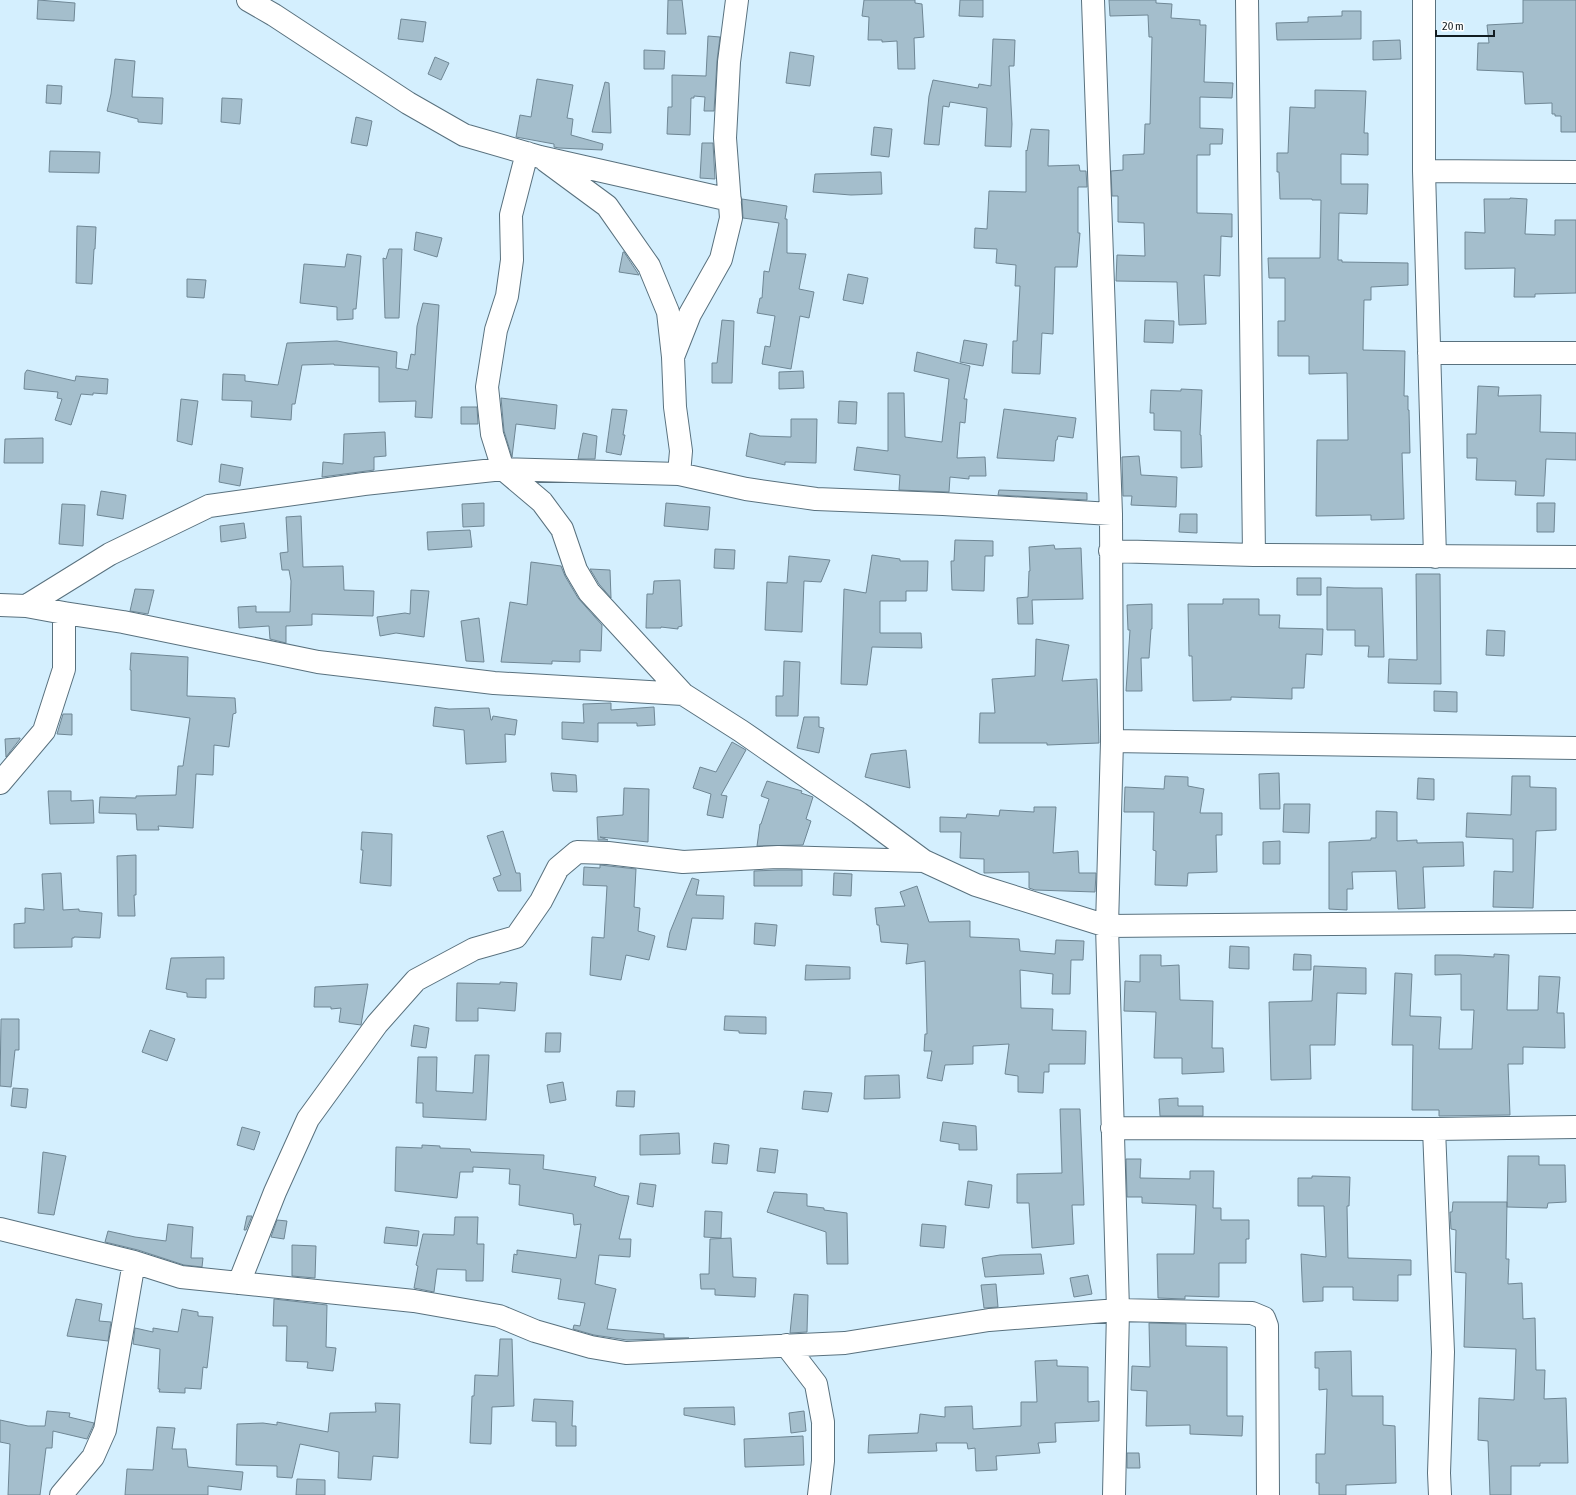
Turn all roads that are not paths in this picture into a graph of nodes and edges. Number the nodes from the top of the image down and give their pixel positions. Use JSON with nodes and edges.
{"nodes":[{"id":1,"x":248,"y":0,"type":"edge"},
{"id":2,"x":737,"y":0,"type":"edge"},
{"id":3,"x":1094,"y":0,"type":"edge"},
{"id":4,"x":1247,"y":0,"type":"edge"},
{"id":5,"x":1424,"y":0,"type":"edge"},
{"id":6,"x":534,"y":155,"type":"junction"},
{"id":7,"x":1424,"y":171,"type":"junction"},
{"id":8,"x":1576,"y":172,"type":"edge"},
{"id":9,"x":730,"y":200,"type":"junction"},
{"id":10,"x":1429,"y":353,"type":"junction"},
{"id":11,"x":1576,"y":353,"type":"edge"},
{"id":12,"x":673,"y":357,"type":"junction"},
{"id":13,"x":503,"y":469,"type":"junction"},
{"id":14,"x":679,"y":474,"type":"junction"},
{"id":15,"x":1111,"y":514,"type":"junction"},
{"id":16,"x":1110,"y":551,"type":"junction"},
{"id":17,"x":1254,"y":555,"type":"junction"},
{"id":18,"x":1435,"y":557,"type":"junction"},
{"id":19,"x":1576,"y":557,"type":"edge"},
{"id":20,"x":0,"y":605,"type":"edge"},
{"id":21,"x":26,"y":606,"type":"junction"},
{"id":22,"x":64,"y":614,"type":"junction"},
{"id":23,"x":683,"y":694,"type":"junction"},
{"id":24,"x":1112,"y":741,"type":"junction"},
{"id":25,"x":1576,"y":748,"type":"edge"},
{"id":26,"x":0,"y":783,"type":"edge"},
{"id":27,"x":924,"y":862,"type":"junction"},
{"id":28,"x":1576,"y":922,"type":"edge"},
{"id":29,"x":1107,"y":926,"type":"junction"},
{"id":30,"x":1576,"y":1127,"type":"edge"},
{"id":31,"x":1112,"y":1128,"type":"junction"},
{"id":32,"x":1434,"y":1129,"type":"junction"},
{"id":33,"x":0,"y":1229,"type":"edge"},
{"id":34,"x":134,"y":1262,"type":"junction"},
{"id":35,"x":239,"y":1284,"type":"junction"},
{"id":36,"x":1118,"y":1310,"type":"junction"},
{"id":37,"x":786,"y":1345,"type":"junction"},
{"id":38,"x":61,"y":1495,"type":"edge"},
{"id":39,"x":819,"y":1495,"type":"edge"},
{"id":40,"x":1114,"y":1495,"type":"edge"},
{"id":41,"x":1268,"y":1495,"type":"edge"},
{"id":42,"x":1440,"y":1495,"type":"edge"}],
"edges":[{"from":1,"to":6,"type":"street"},
{"from":2,"to":9,"type":"street"},
{"from":3,"to":15,"type":"street"},
{"from":4,"to":17,"type":"street"},
{"from":5,"to":7,"type":"street"},
{"from":6,"to":9,"type":"street"},
{"from":6,"to":12,"type":"street"},
{"from":6,"to":13,"type":"street"},
{"from":7,"to":8,"type":"street"},
{"from":7,"to":10,"type":"street"},
{"from":9,"to":12,"type":"street"},
{"from":10,"to":11,"type":"street"},
{"from":10,"to":18,"type":"street"},
{"from":12,"to":14,"type":"street"},
{"from":13,"to":14,"type":"street"},
{"from":13,"to":21,"type":"street"},
{"from":13,"to":23,"type":"street"},
{"from":14,"to":15,"type":"street"},
{"from":15,"to":16,"type":"street"},
{"from":16,"to":17,"type":"street"},
{"from":16,"to":24,"type":"street"},
{"from":17,"to":18,"type":"street"},
{"from":18,"to":19,"type":"street"},
{"from":20,"to":21,"type":"street"},
{"from":21,"to":22,"type":"street"},
{"from":22,"to":23,"type":"street"},
{"from":22,"to":26,"type":"street"},
{"from":23,"to":27,"type":"street"},
{"from":24,"to":25,"type":"street"},
{"from":24,"to":29,"type":"street"},
{"from":27,"to":29,"type":"street"},
{"from":27,"to":35,"type":"street"},
{"from":28,"to":29,"type":"street"},
{"from":29,"to":31,"type":"street"},
{"from":30,"to":32,"type":"street"},
{"from":31,"to":32,"type":"street"},
{"from":31,"to":36,"type":"street"},
{"from":32,"to":42,"type":"street"},
{"from":33,"to":34,"type":"street"},
{"from":34,"to":35,"type":"street"},
{"from":34,"to":38,"type":"street"},
{"from":35,"to":37,"type":"street"},
{"from":36,"to":37,"type":"street"},
{"from":36,"to":40,"type":"street"},
{"from":36,"to":41,"type":"street"},
{"from":37,"to":39,"type":"street"}]}
